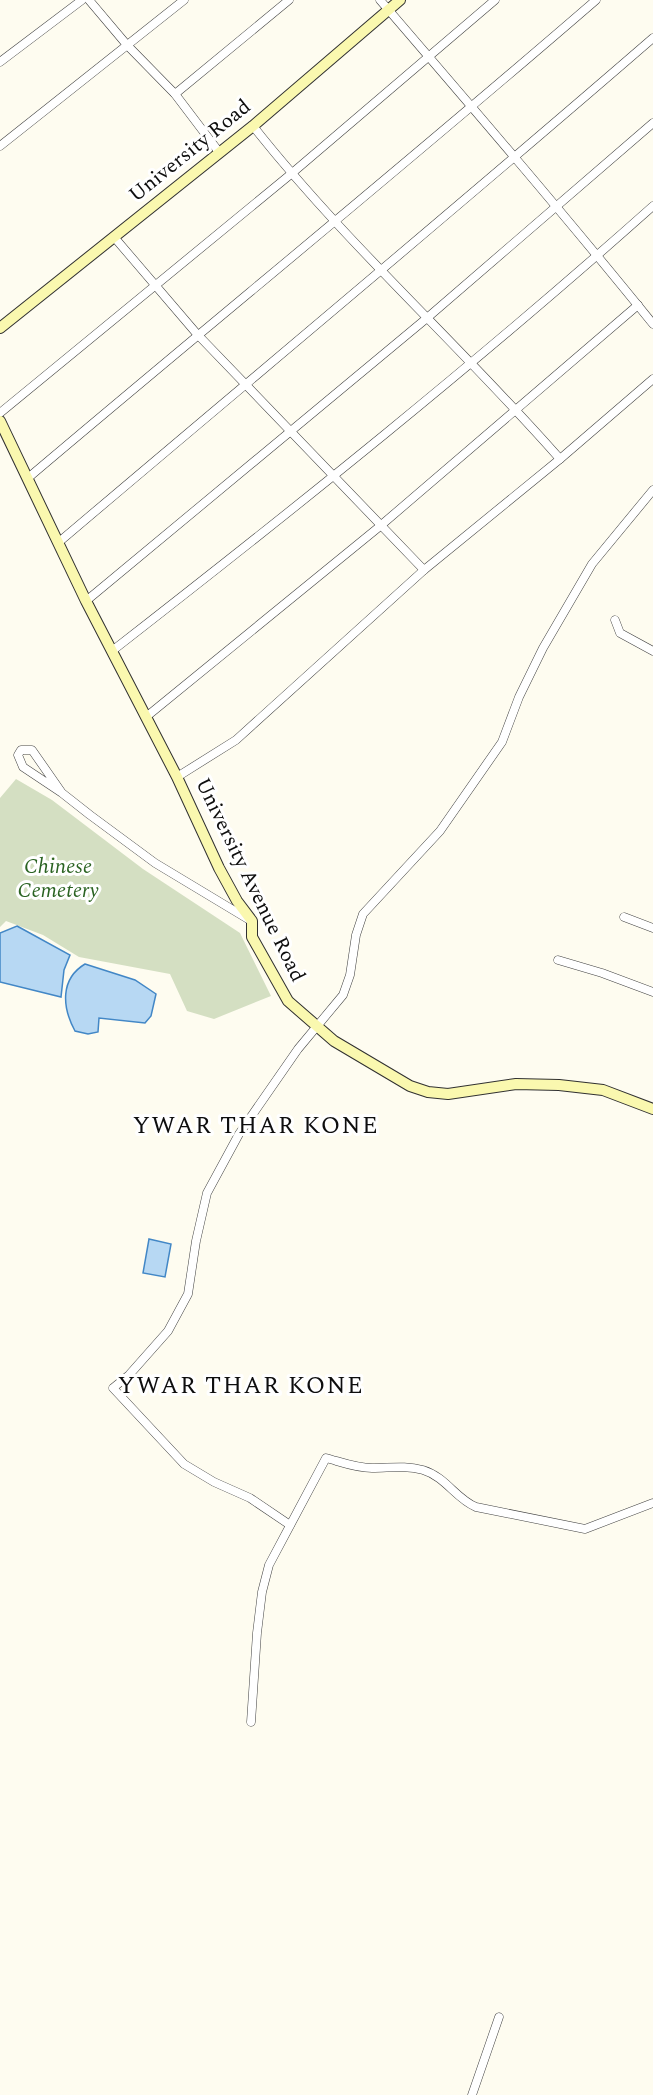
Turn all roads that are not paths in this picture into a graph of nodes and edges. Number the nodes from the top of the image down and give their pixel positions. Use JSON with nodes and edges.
{"nodes":[{"id":1,"x":82,"y":0,"type":"edge"},
{"id":2,"x":89,"y":0,"type":"edge"},
{"id":3,"x":184,"y":0,"type":"edge"},
{"id":4,"x":289,"y":0,"type":"edge"},
{"id":5,"x":380,"y":0,"type":"edge"},
{"id":6,"x":400,"y":0,"type":"edge"},
{"id":7,"x":495,"y":0,"type":"edge"},
{"id":8,"x":596,"y":0,"type":"edge"},
{"id":9,"x":389,"y":10,"type":"junction"},
{"id":10,"x":653,"y":38,"type":"edge"},
{"id":11,"x":127,"y":45,"type":"junction"},
{"id":12,"x":428,"y":57,"type":"junction"},
{"id":13,"x":0,"y":62,"type":"edge"},
{"id":14,"x":175,"y":94,"type":"junction"},
{"id":15,"x":472,"y":107,"type":"junction"},
{"id":16,"x":653,"y":123,"type":"edge"},
{"id":17,"x":253,"y":126,"type":"junction"},
{"id":18,"x":0,"y":146,"type":"edge"},
{"id":19,"x":219,"y":152,"type":"junction"},
{"id":20,"x":515,"y":157,"type":"junction"},
{"id":21,"x":291,"y":174,"type":"junction"},
{"id":22,"x":557,"y":206,"type":"junction"},
{"id":23,"x":653,"y":206,"type":"edge"},
{"id":24,"x":336,"y":223,"type":"junction"},
{"id":25,"x":114,"y":237,"type":"junction"},
{"id":26,"x":596,"y":257,"type":"junction"},
{"id":27,"x":381,"y":272,"type":"junction"},
{"id":28,"x":154,"y":287,"type":"junction"},
{"id":29,"x":638,"y":306,"type":"junction"},
{"id":30,"x":427,"y":318,"type":"junction"},
{"id":31,"x":653,"y":324,"type":"edge"},
{"id":32,"x":0,"y":328,"type":"edge"},
{"id":33,"x":197,"y":334,"type":"junction"},
{"id":34,"x":474,"y":364,"type":"junction"},
{"id":35,"x":653,"y":379,"type":"edge"},
{"id":36,"x":244,"y":383,"type":"junction"},
{"id":37,"x":516,"y":408,"type":"junction"},
{"id":38,"x":0,"y":413,"type":"edge"},
{"id":39,"x":0,"y":421,"type":"edge"},
{"id":40,"x":291,"y":430,"type":"junction"},
{"id":41,"x":560,"y":459,"type":"junction"},
{"id":42,"x":28,"y":478,"type":"junction"},
{"id":43,"x":334,"y":478,"type":"junction"},
{"id":44,"x":653,"y":490,"type":"edge"},
{"id":45,"x":379,"y":527,"type":"junction"},
{"id":46,"x":59,"y":542,"type":"junction"},
{"id":47,"x":424,"y":570,"type":"junction"},
{"id":48,"x":86,"y":602,"type":"junction"},
{"id":49,"x":615,"y":620,"type":"dead end"},
{"id":50,"x":112,"y":651,"type":"junction"},
{"id":51,"x":653,"y":651,"type":"edge"},
{"id":52,"x":146,"y":717,"type":"junction"},
{"id":53,"x":177,"y":777,"type":"junction"},
{"id":54,"x":62,"y":793,"type":"junction"},
{"id":55,"x":624,"y":917,"type":"dead end"},
{"id":56,"x":252,"y":921,"type":"junction"},
{"id":57,"x":653,"y":928,"type":"edge"},
{"id":58,"x":558,"y":960,"type":"dead end"},
{"id":59,"x":653,"y":992,"type":"edge"},
{"id":60,"x":317,"y":1028,"type":"junction"},
{"id":61,"x":653,"y":1108,"type":"edge"},
{"id":62,"x":653,"y":1503,"type":"edge"},
{"id":63,"x":290,"y":1525,"type":"junction"},
{"id":64,"x":251,"y":1722,"type":"dead end"},
{"id":65,"x":499,"y":2017,"type":"dead end"},
{"id":66,"x":471,"y":2095,"type":"edge"}],
"edges":[{"from":1,"to":13,"type":"street"},
{"from":2,"to":11,"type":"street"},
{"from":3,"to":11,"type":"street"},
{"from":4,"to":14,"type":"street"},
{"from":5,"to":9,"type":"street"},
{"from":6,"to":9,"type":"main road","name":"University Road"},
{"from":7,"to":12,"type":"street"},
{"from":8,"to":15,"type":"street"},
{"from":9,"to":12,"type":"street"},
{"from":9,"to":17,"type":"main road","name":"University Road"},
{"from":10,"to":20,"type":"street"},
{"from":11,"to":14,"type":"street"},
{"from":11,"to":18,"type":"street"},
{"from":12,"to":15,"type":"street"},
{"from":12,"to":21,"type":"street"},
{"from":14,"to":19,"type":"street"},
{"from":15,"to":20,"type":"street"},
{"from":15,"to":24,"type":"street"},
{"from":16,"to":22,"type":"street"},
{"from":17,"to":19,"type":"main road","name":"University Road"},
{"from":17,"to":21,"type":"street"},
{"from":19,"to":25,"type":"main road","name":"University Road"},
{"from":20,"to":22,"type":"street"},
{"from":20,"to":27,"type":"street"},
{"from":21,"to":24,"type":"street"},
{"from":21,"to":28,"type":"street"},
{"from":22,"to":26,"type":"street"},
{"from":22,"to":30,"type":"street"},
{"from":23,"to":26,"type":"street"},
{"from":24,"to":27,"type":"street"},
{"from":24,"to":33,"type":"street"},
{"from":25,"to":28,"type":"street"},
{"from":25,"to":32,"type":"main road","name":"University Road"},
{"from":26,"to":29,"type":"street"},
{"from":26,"to":34,"type":"street"},
{"from":27,"to":30,"type":"street"},
{"from":27,"to":36,"type":"street"},
{"from":28,"to":33,"type":"street"},
{"from":28,"to":38,"type":"street"},
{"from":29,"to":31,"type":"street"},
{"from":29,"to":37,"type":"street"},
{"from":30,"to":34,"type":"street"},
{"from":30,"to":40,"type":"street"},
{"from":33,"to":36,"type":"street"},
{"from":33,"to":42,"type":"street"},
{"from":34,"to":37,"type":"street"},
{"from":34,"to":43,"type":"street"},
{"from":35,"to":41,"type":"street"},
{"from":36,"to":40,"type":"street"},
{"from":36,"to":46,"type":"street"},
{"from":37,"to":41,"type":"street"},
{"from":37,"to":45,"type":"street"},
{"from":39,"to":42,"type":"main road","name":"University Avenue Road"},
{"from":40,"to":43,"type":"street"},
{"from":40,"to":48,"type":"street"},
{"from":41,"to":47,"type":"street"},
{"from":42,"to":46,"type":"main road","name":"University Avenue Road"},
{"from":43,"to":45,"type":"street"},
{"from":43,"to":50,"type":"street"},
{"from":44,"to":60,"type":"street"},
{"from":45,"to":47,"type":"street"},
{"from":45,"to":52,"type":"street"},
{"from":46,"to":48,"type":"main road","name":"University Avenue Road"},
{"from":47,"to":53,"type":"street"},
{"from":48,"to":50,"type":"main road","name":"University Avenue Road"},
{"from":49,"to":51,"type":"street"},
{"from":50,"to":52,"type":"main road","name":"University Avenue Road"},
{"from":52,"to":53,"type":"main road","name":"University Avenue Road"},
{"from":53,"to":56,"type":"main road","name":"University Avenue Road"},
{"from":54,"to":54,"type":"street"},
{"from":54,"to":56,"type":"street"},
{"from":55,"to":57,"type":"street"},
{"from":56,"to":60,"type":"main road","name":"University Avenue Road"},
{"from":58,"to":59,"type":"street"},
{"from":60,"to":61,"type":"main road","name":"University Avenue Road"},
{"from":60,"to":63,"type":"street"},
{"from":62,"to":63,"type":"street"},
{"from":63,"to":64,"type":"street"},
{"from":65,"to":66,"type":"street"}]}
